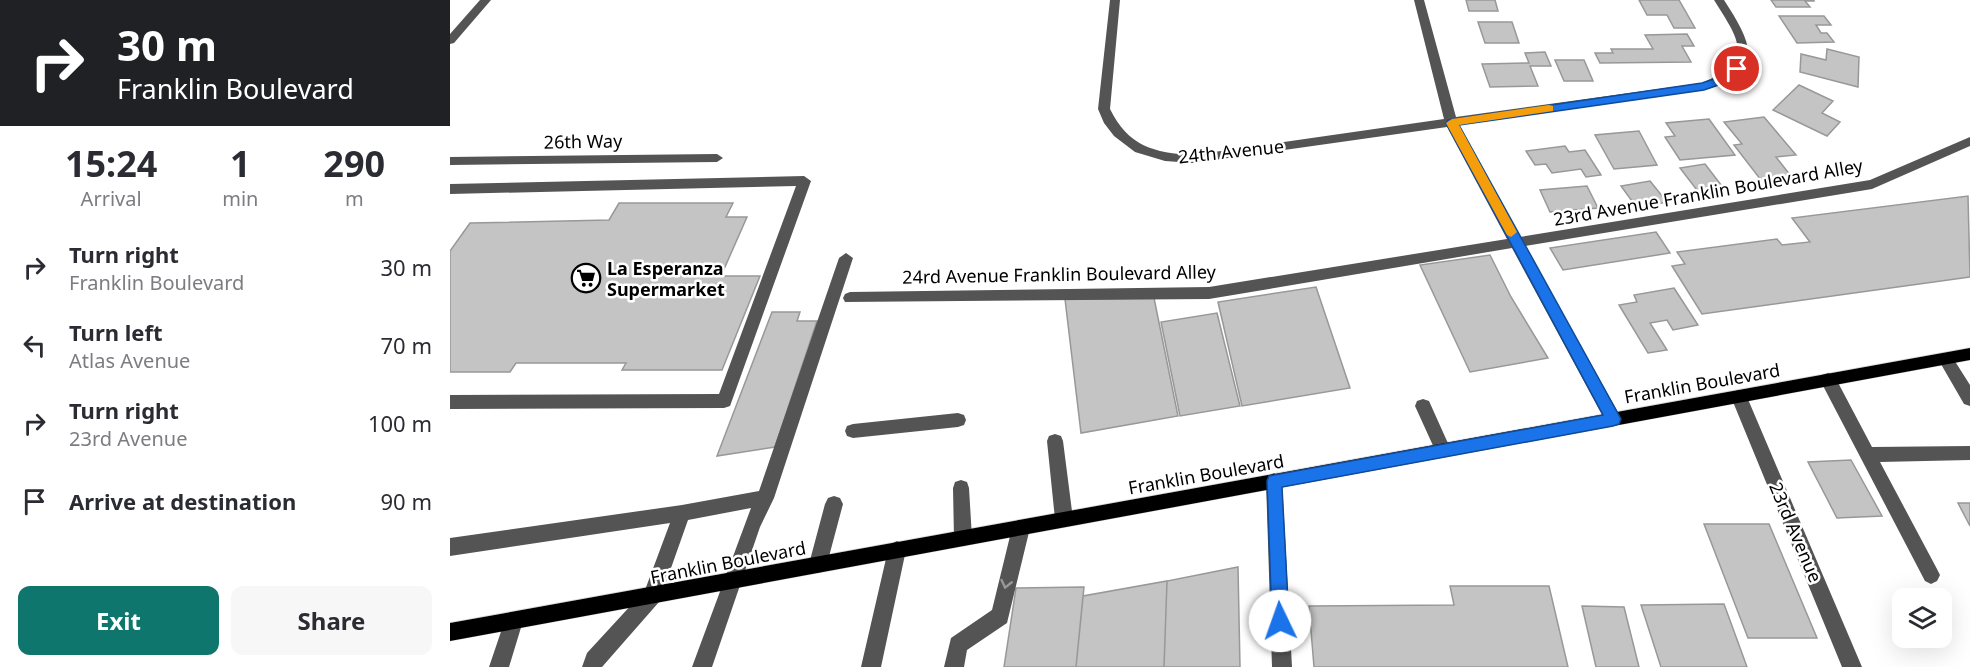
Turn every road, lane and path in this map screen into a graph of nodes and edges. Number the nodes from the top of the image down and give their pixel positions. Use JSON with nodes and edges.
{"nodes":[{"id":1,"x":486,"y":0,"type":"edge"},
{"id":2,"x":1115,"y":0,"type":"edge"},
{"id":3,"x":1419,"y":0,"type":"edge"},
{"id":4,"x":1719,"y":0,"type":"edge"},
{"id":5,"x":455,"y":30,"type":"edge"},
{"id":6,"x":450,"y":41,"type":"edge"},
{"id":7,"x":1452,"y":123,"type":"junction"},
{"id":8,"x":1970,"y":141,"type":"edge"},
{"id":9,"x":717,"y":158,"type":"dead end"},
{"id":10,"x":450,"y":161,"type":"edge"},
{"id":11,"x":450,"y":189,"type":"edge"},
{"id":12,"x":1517,"y":242,"type":"junction"},
{"id":13,"x":846,"y":258,"type":"dead end"},
{"id":14,"x":850,"y":298,"type":"dead end"},
{"id":15,"x":1970,"y":354,"type":"edge"},
{"id":16,"x":1946,"y":359,"type":"junction"},
{"id":17,"x":1828,"y":380,"type":"junction"},
{"id":18,"x":1739,"y":397,"type":"junction"},
{"id":19,"x":1970,"y":399,"type":"edge"},
{"id":20,"x":450,"y":402,"type":"edge"},
{"id":21,"x":1423,"y":406,"type":"dead end"},
{"id":22,"x":1613,"y":419,"type":"junction"},
{"id":23,"x":958,"y":420,"type":"dead end"},
{"id":24,"x":853,"y":431,"type":"dead end"},
{"id":25,"x":1055,"y":441,"type":"dead end"},
{"id":26,"x":1443,"y":450,"type":"junction"},
{"id":27,"x":1970,"y":453,"type":"edge"},
{"id":28,"x":1867,"y":454,"type":"junction"},
{"id":29,"x":1274,"y":481,"type":"junction"},
{"id":30,"x":961,"y":488,"type":"dead end"},
{"id":31,"x":765,"y":498,"type":"junction"},
{"id":32,"x":834,"y":504,"type":"dead end"},
{"id":33,"x":682,"y":513,"type":"junction"},
{"id":34,"x":1064,"y":519,"type":"junction"},
{"id":35,"x":1021,"y":528,"type":"junction"},
{"id":36,"x":963,"y":538,"type":"junction"},
{"id":37,"x":450,"y":546,"type":"edge"},
{"id":38,"x":897,"y":550,"type":"junction"},
{"id":39,"x":818,"y":564,"type":"junction"},
{"id":40,"x":1931,"y":575,"type":"dead end"},
{"id":41,"x":732,"y":580,"type":"junction"},
{"id":42,"x":651,"y":596,"type":"junction"},
{"id":43,"x":514,"y":621,"type":"junction"},
{"id":44,"x":450,"y":632,"type":"edge"},
{"id":45,"x":499,"y":667,"type":"edge"},
{"id":46,"x":592,"y":667,"type":"edge"},
{"id":47,"x":702,"y":667,"type":"edge"},
{"id":48,"x":871,"y":667,"type":"edge"},
{"id":49,"x":954,"y":667,"type":"edge"},
{"id":50,"x":1282,"y":667,"type":"edge"},
{"id":51,"x":1852,"y":667,"type":"edge"}],
"edges":[{"from":1,"to":5,"type":"street"},
{"from":2,"to":7,"type":"street","name":"24th Avenue"},
{"from":3,"to":7,"type":"street"},
{"from":4,"to":7,"type":"street"},
{"from":5,"to":6,"type":"street"},
{"from":7,"to":12,"type":"street"},
{"from":8,"to":12,"type":"street","name":"23rd Avenue Franklin Boulevard Alley"},
{"from":9,"to":10,"type":"street","name":"26th Way"},
{"from":11,"to":20,"type":"street"},
{"from":12,"to":14,"type":"street","name":"24rd Avenue Franklin Boulevard Alley"},
{"from":12,"to":22,"type":"street"},
{"from":13,"to":31,"type":"street"},
{"from":15,"to":16,"type":"main road","name":"Franklin Boulevard"},
{"from":16,"to":17,"type":"main road","name":"Franklin Boulevard"},
{"from":16,"to":19,"type":"street"},
{"from":17,"to":18,"type":"main road","name":"Franklin Boulevard"},
{"from":17,"to":28,"type":"street"},
{"from":18,"to":22,"type":"main road","name":"Franklin Boulevard"},
{"from":18,"to":51,"type":"street","name":"23rd Avenue"},
{"from":21,"to":26,"type":"street"},
{"from":22,"to":26,"type":"main road","name":"Franklin Boulevard"},
{"from":23,"to":24,"type":"street"},
{"from":25,"to":34,"type":"street"},
{"from":26,"to":29,"type":"main road","name":"Franklin Boulevard"},
{"from":27,"to":28,"type":"street"},
{"from":28,"to":40,"type":"street"},
{"from":29,"to":34,"type":"main road","name":"Franklin Boulevard"},
{"from":29,"to":50,"type":"street"},
{"from":30,"to":36,"type":"street"},
{"from":31,"to":33,"type":"street"},
{"from":31,"to":41,"type":"street"},
{"from":32,"to":39,"type":"street"},
{"from":33,"to":37,"type":"street"},
{"from":33,"to":42,"type":"street"},
{"from":34,"to":35,"type":"main road","name":"Franklin Boulevard"},
{"from":35,"to":36,"type":"main road","name":"Franklin Boulevard"},
{"from":35,"to":49,"type":"street","one_way":true},
{"from":36,"to":38,"type":"main road","name":"Franklin Boulevard"},
{"from":38,"to":39,"type":"main road","name":"Franklin Boulevard"},
{"from":38,"to":48,"type":"street"},
{"from":39,"to":41,"type":"main road","name":"Franklin Boulevard"},
{"from":41,"to":42,"type":"main road","name":"Franklin Boulevard"},
{"from":41,"to":47,"type":"street"},
{"from":42,"to":43,"type":"main road","name":"Franklin Boulevard"},
{"from":42,"to":46,"type":"street"},
{"from":43,"to":44,"type":"main road","name":"Franklin Boulevard"},
{"from":43,"to":45,"type":"street"}]}
